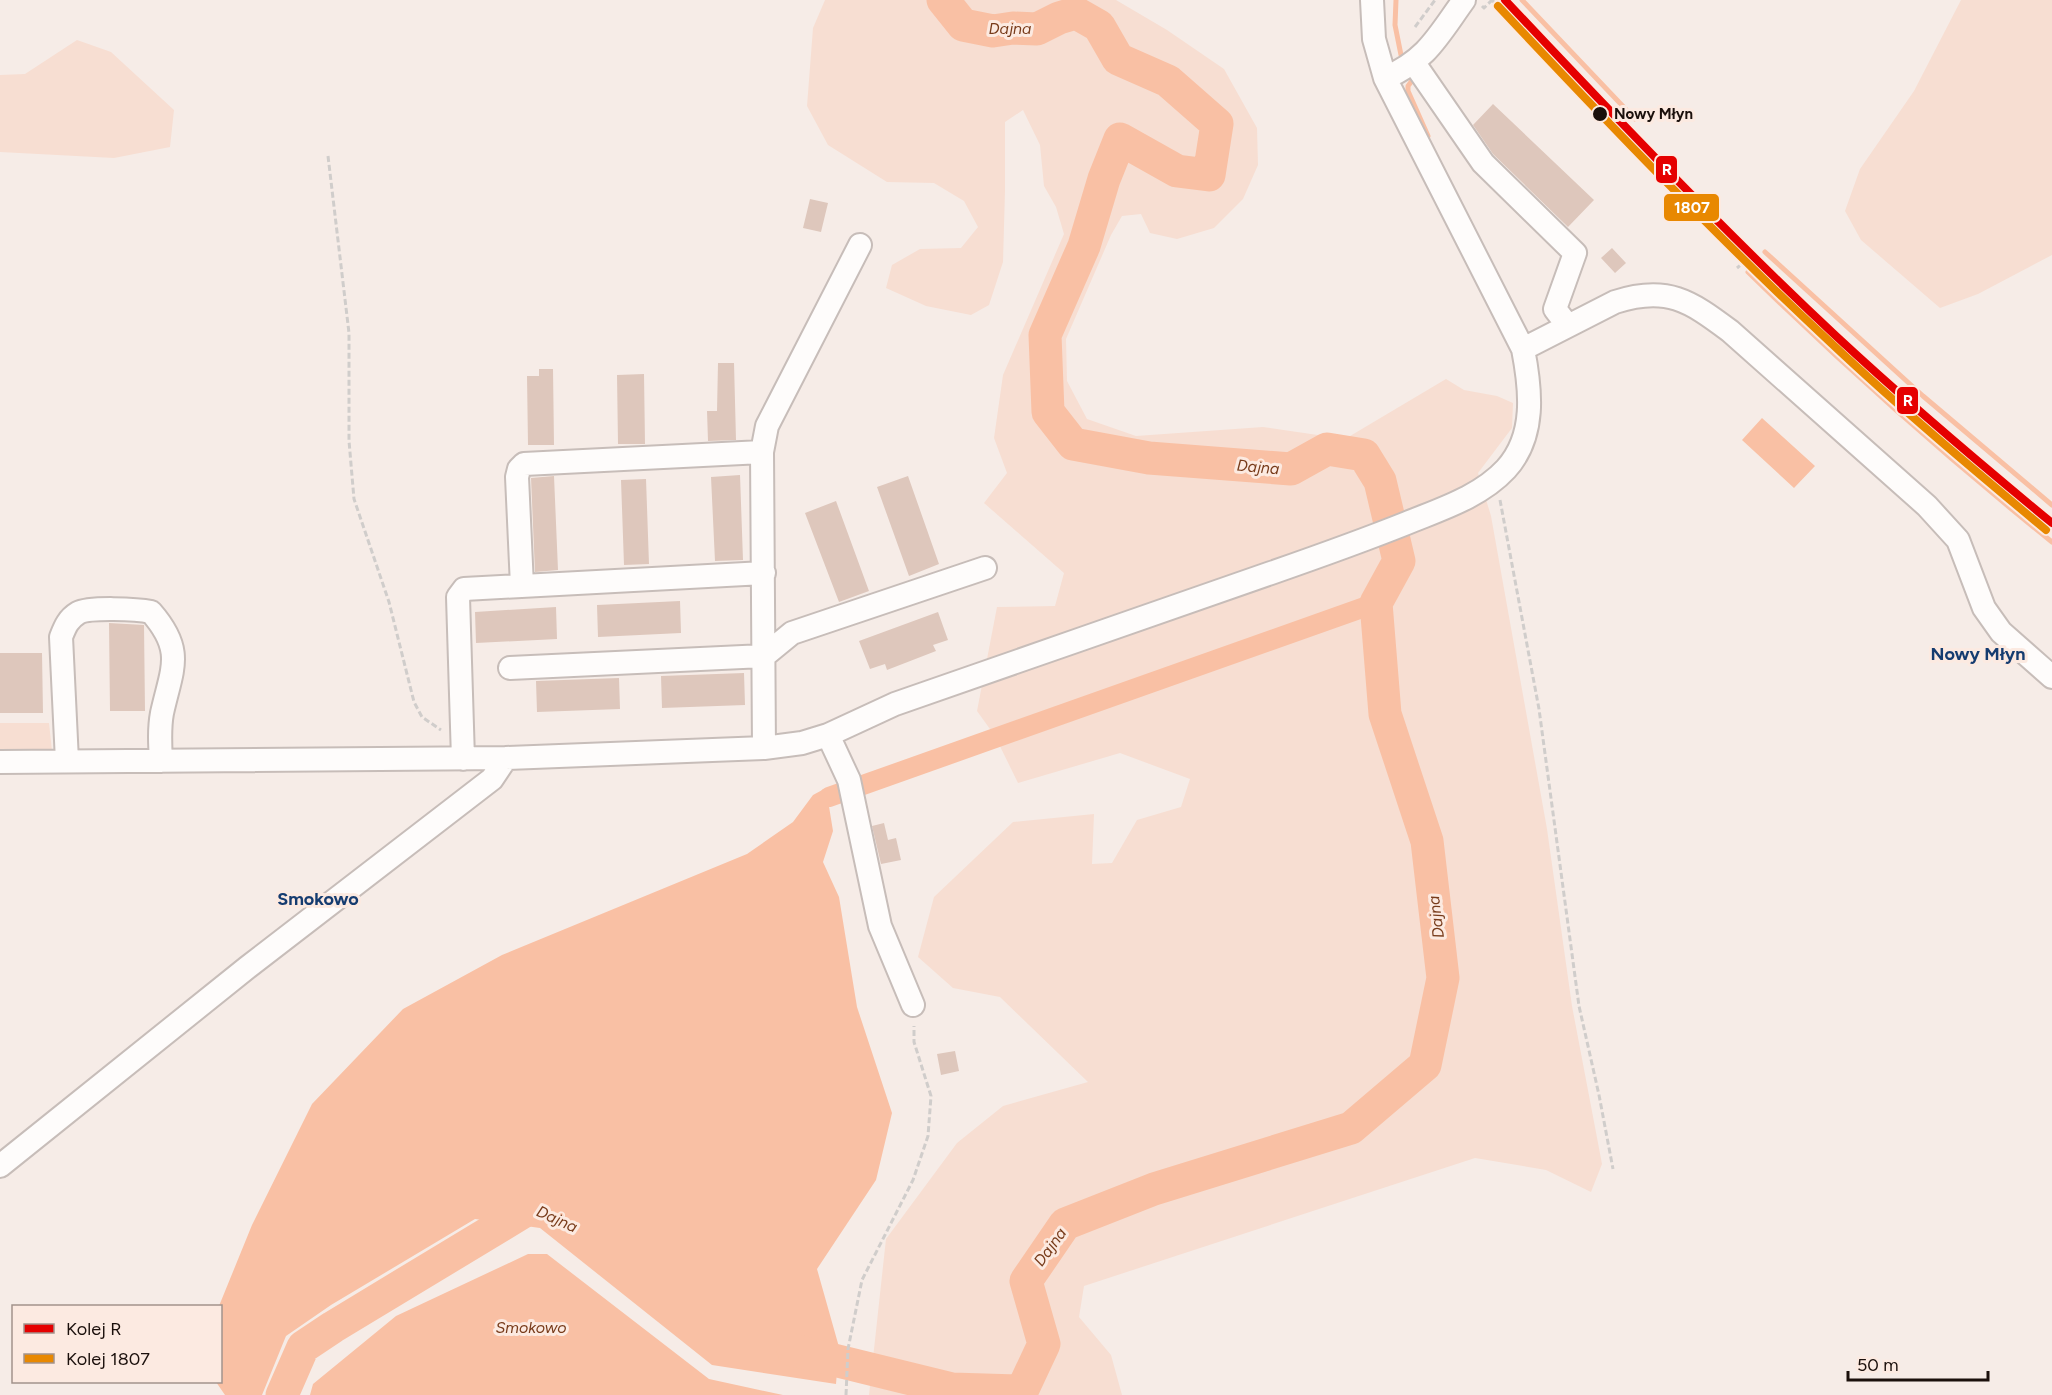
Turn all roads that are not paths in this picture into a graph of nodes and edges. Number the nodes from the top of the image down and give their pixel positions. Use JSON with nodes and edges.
{"nodes":[{"id":1,"x":1372,"y":0,"type":"edge"},
{"id":2,"x":1472,"y":3,"type":"edge"},
{"id":3,"x":1414,"y":63,"type":"junction"},
{"id":4,"x":1385,"y":78,"type":"junction"},
{"id":5,"x":860,"y":245,"type":"dead end"},
{"id":6,"x":1568,"y":326,"type":"junction"},
{"id":7,"x":1523,"y":349,"type":"junction"},
{"id":8,"x":762,"y":452,"type":"junction"},
{"id":9,"x":986,"y":568,"type":"dead end"},
{"id":10,"x":764,"y":573,"type":"junction"},
{"id":11,"x":522,"y":586,"type":"junction"},
{"id":12,"x":764,"y":656,"type":"junction"},
{"id":13,"x":510,"y":668,"type":"dead end"},
{"id":14,"x":2052,"y":677,"type":"edge"},
{"id":15,"x":828,"y":735,"type":"junction"},
{"id":16,"x":462,"y":748,"type":"junction"},
{"id":17,"x":764,"y":748,"type":"junction"},
{"id":18,"x":506,"y":758,"type":"junction"},
{"id":19,"x":68,"y":761,"type":"junction"},
{"id":20,"x":161,"y":761,"type":"junction"},
{"id":21,"x":0,"y":762,"type":"edge"},
{"id":22,"x":913,"y":1005,"type":"road end"},
{"id":23,"x":0,"y":1166,"type":"edge"}],
"edges":[{"from":1,"to":4,"type":"street"},
{"from":2,"to":3,"type":"street"},
{"from":3,"to":4,"type":"street"},
{"from":3,"to":6,"type":"street"},
{"from":4,"to":7,"type":"street"},
{"from":5,"to":8,"type":"street"},
{"from":6,"to":7,"type":"street"},
{"from":6,"to":14,"type":"street"},
{"from":7,"to":15,"type":"street"},
{"from":8,"to":10,"type":"street"},
{"from":8,"to":11,"type":"street"},
{"from":9,"to":12,"type":"street"},
{"from":10,"to":11,"type":"street"},
{"from":10,"to":12,"type":"street"},
{"from":11,"to":16,"type":"street"},
{"from":12,"to":13,"type":"street"},
{"from":12,"to":17,"type":"street"},
{"from":15,"to":17,"type":"street"},
{"from":15,"to":22,"type":"street"},
{"from":16,"to":18,"type":"street"},
{"from":16,"to":20,"type":"street"},
{"from":17,"to":18,"type":"street"},
{"from":18,"to":23,"type":"street"},
{"from":19,"to":20,"type":"street"},
{"from":19,"to":20,"type":"street"},
{"from":19,"to":21,"type":"street"}]}
